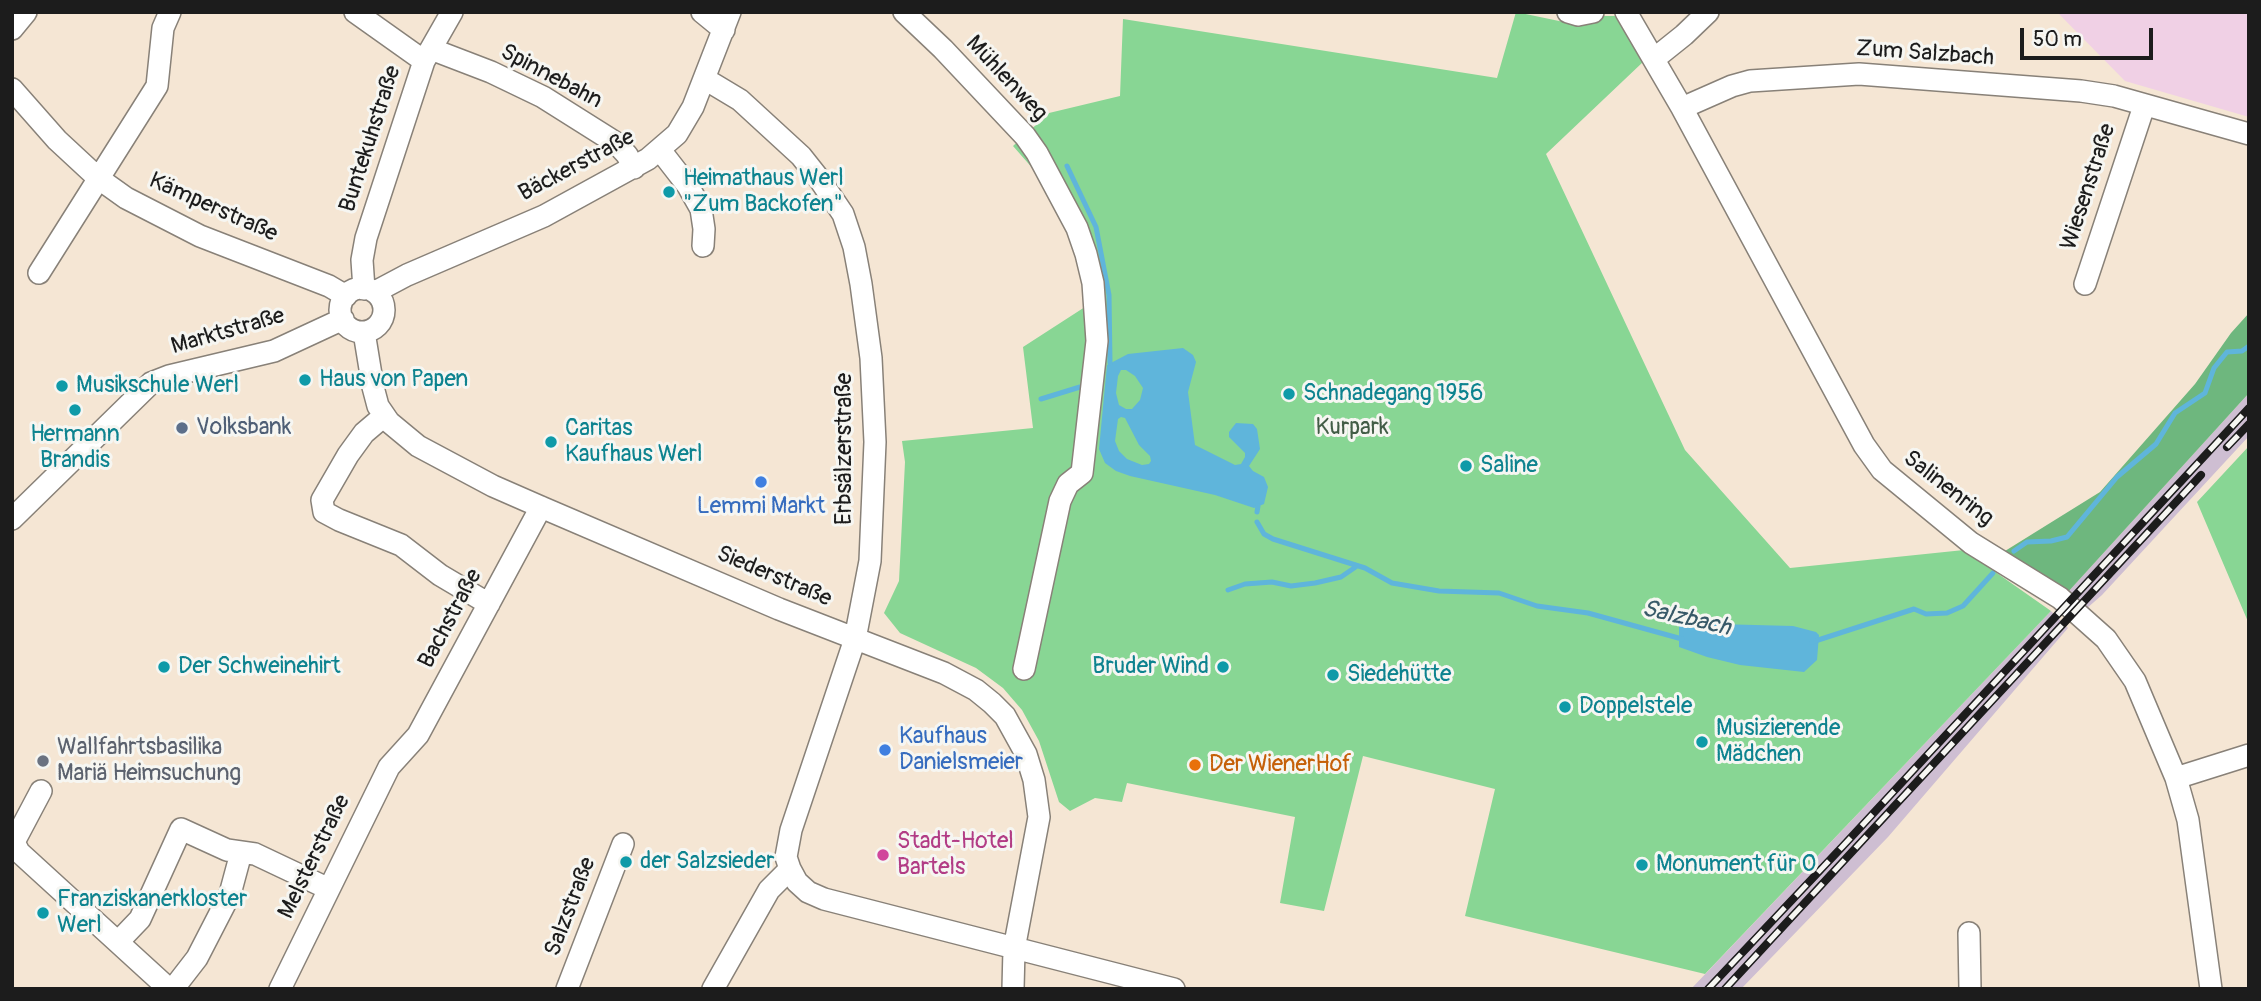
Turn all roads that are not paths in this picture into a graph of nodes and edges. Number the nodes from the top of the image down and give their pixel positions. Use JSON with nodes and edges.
{"nodes":[{"id":1,"x":26,"y":12,"type":"edge"},
{"id":2,"x":170,"y":12,"type":"edge"},
{"id":3,"x":355,"y":12,"type":"edge"},
{"id":4,"x":453,"y":12,"type":"edge"},
{"id":5,"x":702,"y":12,"type":"edge"},
{"id":6,"x":904,"y":12,"type":"edge"},
{"id":7,"x":1626,"y":12,"type":"edge"},
{"id":8,"x":1708,"y":12,"type":"edge"},
{"id":9,"x":727,"y":21,"type":"edge"},
{"id":10,"x":12,"y":29,"type":"edge"},
{"id":11,"x":427,"y":55,"type":"junction"},
{"id":12,"x":1654,"y":59,"type":"junction"},
{"id":13,"x":705,"y":79,"type":"junction"},
{"id":14,"x":12,"y":89,"type":"edge"},
{"id":15,"x":2144,"y":106,"type":"junction"},
{"id":16,"x":1682,"y":108,"type":"junction"},
{"id":17,"x":2249,"y":134,"type":"edge"},
{"id":18,"x":660,"y":150,"type":"junction"},
{"id":19,"x":634,"y":168,"type":"junction"},
{"id":20,"x":98,"y":178,"type":"junction"},
{"id":21,"x":703,"y":246,"type":"dead end"},
{"id":22,"x":39,"y":273,"type":"dead end"},
{"id":23,"x":2085,"y":284,"type":"dead end"},
{"id":24,"x":362,"y":292,"type":"junction"},
{"id":25,"x":342,"y":319,"type":"junction"},
{"id":26,"x":364,"y":332,"type":"junction"},
{"id":27,"x":384,"y":416,"type":"junction"},
{"id":28,"x":541,"y":507,"type":"junction"},
{"id":29,"x":12,"y":519,"type":"edge"},
{"id":30,"x":489,"y":604,"type":"junction"},
{"id":31,"x":855,"y":639,"type":"junction"},
{"id":32,"x":1024,"y":669,"type":"dead end"},
{"id":33,"x":402,"y":752,"type":"joint"},
{"id":34,"x":2249,"y":755,"type":"edge"},
{"id":35,"x":2176,"y":778,"type":"junction"},
{"id":36,"x":41,"y":791,"type":"dead end"},
{"id":37,"x":623,"y":844,"type":"dead end"},
{"id":38,"x":242,"y":853,"type":"junction"},
{"id":39,"x":790,"y":869,"type":"junction"},
{"id":40,"x":332,"y":881,"type":"junction"},
{"id":41,"x":1969,"y":933,"type":"dead end"},
{"id":42,"x":118,"y":942,"type":"junction"},
{"id":43,"x":1014,"y":949,"type":"junction"},
{"id":44,"x":171,"y":989,"type":"edge"},
{"id":45,"x":280,"y":989,"type":"edge"},
{"id":46,"x":567,"y":989,"type":"edge"},
{"id":47,"x":713,"y":989,"type":"edge"},
{"id":48,"x":1013,"y":989,"type":"edge"},
{"id":49,"x":1174,"y":989,"type":"edge"},
{"id":50,"x":1970,"y":989,"type":"edge"},
{"id":51,"x":2211,"y":989,"type":"edge"}],
"edges":[{"from":1,"to":10,"type":"street"},
{"from":2,"to":20,"type":"street"},
{"from":3,"to":11,"type":"street","name":"Spinnebahn"},
{"from":4,"to":11,"type":"street","name":"Buntekuhstraße"},
{"from":5,"to":9,"type":"street"},
{"from":6,"to":32,"type":"street","name":"Mühlenweg"},
{"from":7,"to":12,"type":"street","name":"Salinenring"},
{"from":8,"to":12,"type":"street"},
{"from":9,"to":13,"type":"street","name":"Bäckerstraße"},
{"from":11,"to":19,"type":"street","name":"Spinnebahn"},
{"from":11,"to":24,"type":"street","name":"Buntekuhstraße"},
{"from":12,"to":16,"type":"street","name":"Salinenring"},
{"from":13,"to":18,"type":"street","name":"Bäckerstraße"},
{"from":13,"to":31,"type":"street","name":"Erbsälzerstraße"},
{"from":14,"to":20,"type":"street","name":"Kämperstraße"},
{"from":15,"to":16,"type":"street","name":"Zum Salzbach"},
{"from":15,"to":17,"type":"street","name":"Zum Salzbach"},
{"from":15,"to":23,"type":"street","name":"Wiesenstraße"},
{"from":16,"to":35,"type":"street","name":"Salinenring"},
{"from":18,"to":19,"type":"street","name":"Bäckerstraße"},
{"from":18,"to":21,"type":"street"},
{"from":19,"to":24,"type":"street","name":"Bäckerstraße"},
{"from":20,"to":22,"type":"street"},
{"from":20,"to":24,"type":"street","name":"Kämperstraße"},
{"from":24,"to":25,"type":"street"},
{"from":24,"to":26,"type":"street"},
{"from":25,"to":26,"type":"street"},
{"from":25,"to":29,"type":"street","name":"Marktstraße"},
{"from":26,"to":27,"type":"street","name":"Siederstraße"},
{"from":27,"to":28,"type":"street","name":"Siederstraße"},
{"from":27,"to":30,"type":"street"},
{"from":28,"to":30,"type":"street","name":"Bachstraße"},
{"from":28,"to":31,"type":"street","name":"Siederstraße"},
{"from":30,"to":33,"type":"street","name":"Bachstraße"},
{"from":31,"to":39,"type":"street","name":"Erbsälzerstraße"},
{"from":31,"to":43,"type":"street","name":"Siederstraße"},
{"from":33,"to":40,"type":"street","name":"Melsterstraße"},
{"from":34,"to":35,"type":"street"},
{"from":35,"to":51,"type":"street","name":"Salinenring"},
{"from":36,"to":42,"type":"street"},
{"from":37,"to":46,"type":"street","name":"Salzstraße"},
{"from":38,"to":40,"type":"street"},
{"from":38,"to":42,"type":"street"},
{"from":38,"to":44,"type":"street"},
{"from":39,"to":43,"type":"street"},
{"from":39,"to":47,"type":"street"},
{"from":40,"to":45,"type":"street","name":"Melsterstraße"},
{"from":41,"to":50,"type":"street"},
{"from":42,"to":44,"type":"street"},
{"from":43,"to":48,"type":"street","name":"Siederstraße"},
{"from":43,"to":49,"type":"street"}]}
